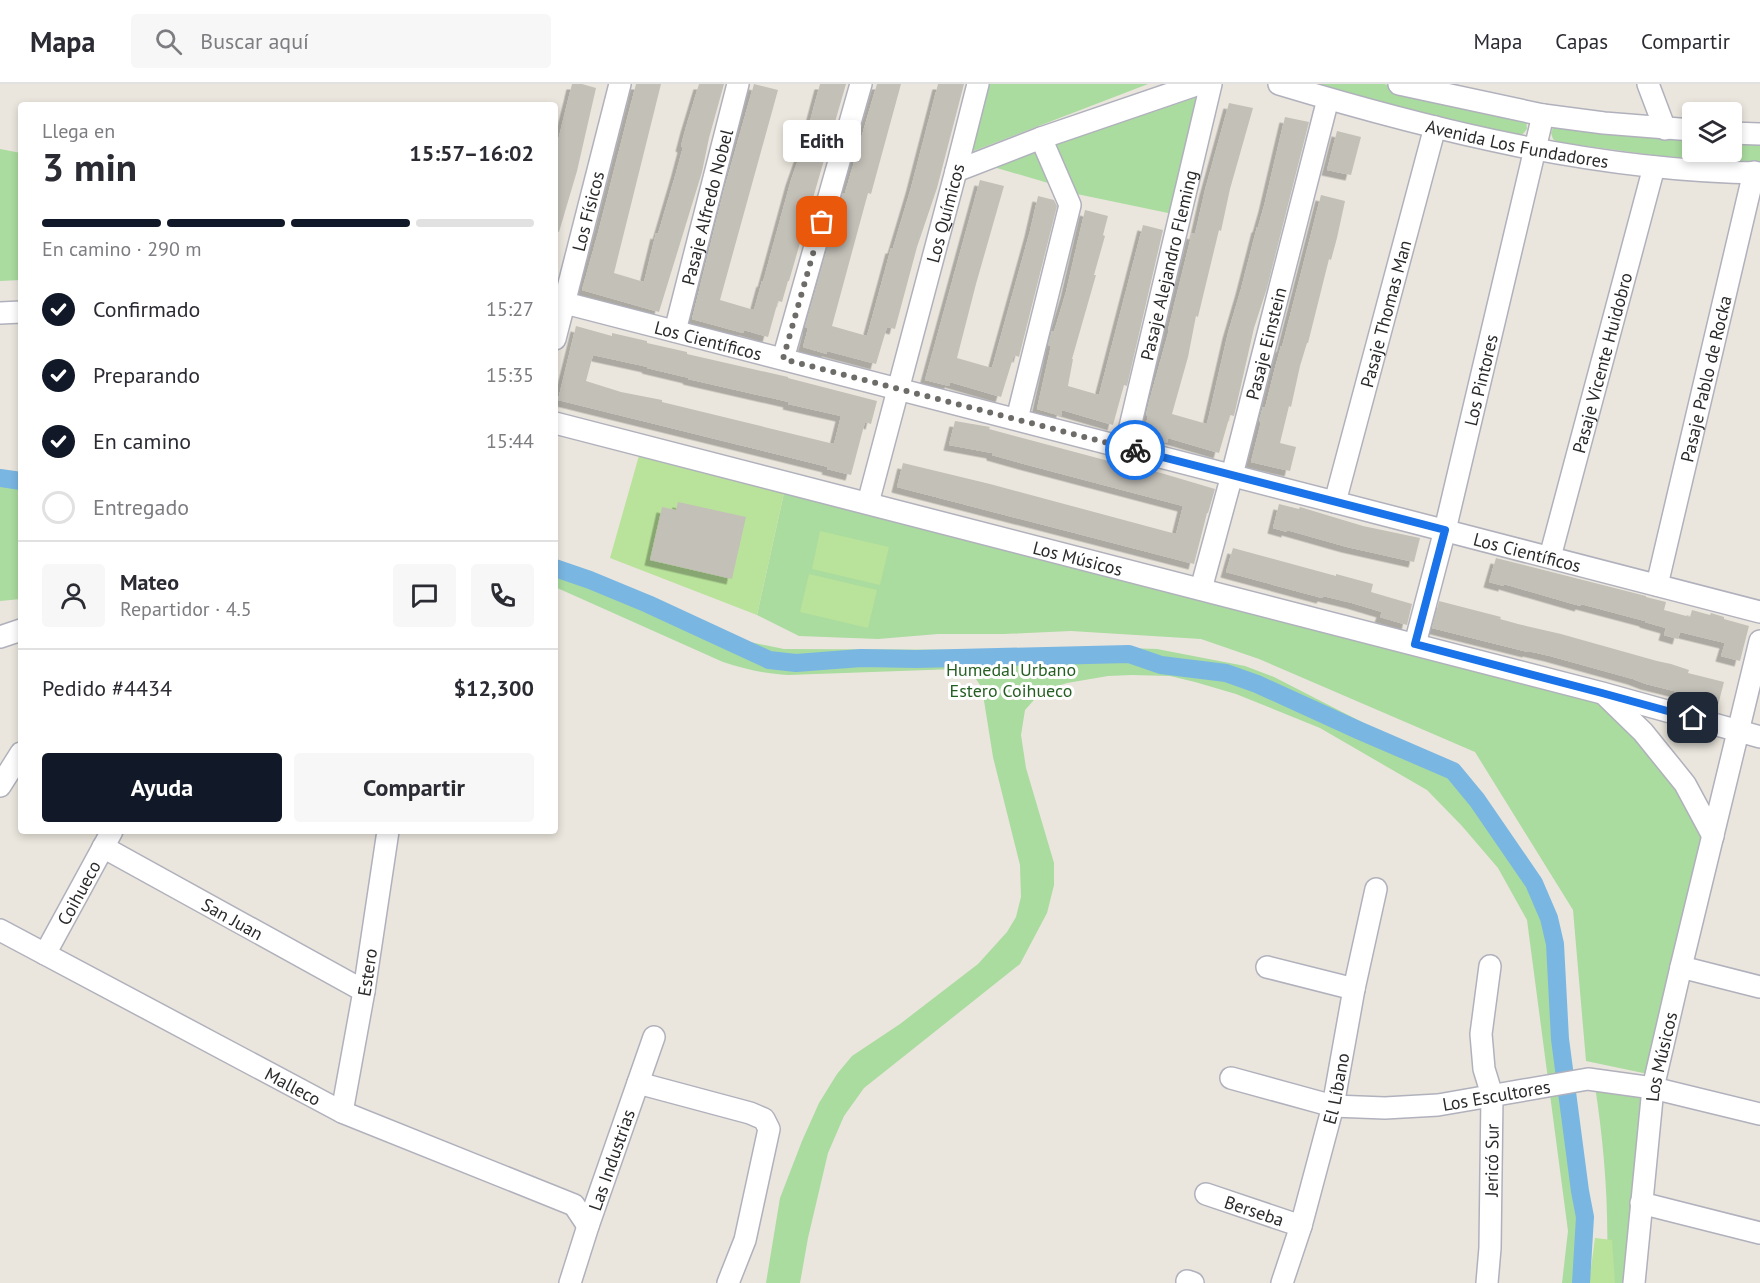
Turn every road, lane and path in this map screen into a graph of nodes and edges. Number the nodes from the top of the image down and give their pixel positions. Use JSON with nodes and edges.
{"nodes":[{"id":1,"x":620,"y":84,"type":"edge"},
{"id":2,"x":738,"y":84,"type":"edge"},
{"id":3,"x":861,"y":84,"type":"edge"},
{"id":4,"x":978,"y":84,"type":"edge"},
{"id":5,"x":1199,"y":84,"type":"edge"},
{"id":6,"x":1211,"y":84,"type":"edge"},
{"id":7,"x":1279,"y":84,"type":"edge"},
{"id":8,"x":1400,"y":84,"type":"edge"},
{"id":9,"x":1648,"y":84,"type":"edge"},
{"id":10,"x":1328,"y":99,"type":"junction"},
{"id":11,"x":1543,"y":115,"type":"junction"},
{"id":12,"x":1435,"y":127,"type":"junction"},
{"id":13,"x":1665,"y":129,"type":"junction"},
{"id":14,"x":1682,"y":130,"type":"edge"},
{"id":15,"x":1742,"y":133,"type":"edge"},
{"id":16,"x":1760,"y":134,"type":"edge"},
{"id":17,"x":1041,"y":138,"type":"junction"},
{"id":18,"x":1535,"y":149,"type":"junction"},
{"id":19,"x":1654,"y":167,"type":"junction"},
{"id":20,"x":956,"y":171,"type":"junction"},
{"id":21,"x":1757,"y":172,"type":"edge"},
{"id":22,"x":565,"y":303,"type":"junction"},
{"id":23,"x":18,"y":312,"type":"edge"},
{"id":24,"x":0,"y":313,"type":"edge"},
{"id":25,"x":558,"y":328,"type":"edge"},
{"id":26,"x":675,"y":331,"type":"junction"},
{"id":27,"x":783,"y":359,"type":"junction"},
{"id":28,"x":898,"y":389,"type":"junction"},
{"id":29,"x":1017,"y":419,"type":"junction"},
{"id":30,"x":558,"y":429,"type":"edge"},
{"id":31,"x":1125,"y":448,"type":"junction"},
{"id":32,"x":1232,"y":475,"type":"junction"},
{"id":33,"x":1335,"y":502,"type":"junction"},
{"id":34,"x":868,"y":503,"type":"junction"},
{"id":35,"x":1445,"y":530,"type":"junction"},
{"id":36,"x":1550,"y":557,"type":"junction"},
{"id":37,"x":1657,"y":585,"type":"junction"},
{"id":38,"x":1201,"y":589,"type":"junction"},
{"id":39,"x":1760,"y":612,"type":"edge"},
{"id":40,"x":18,"y":631,"type":"edge"},
{"id":41,"x":0,"y":636,"type":"edge"},
{"id":42,"x":1760,"y":641,"type":"edge"},
{"id":43,"x":1415,"y":644,"type":"junction"},
{"id":44,"x":1602,"y":693,"type":"junction"},
{"id":45,"x":1739,"y":731,"type":"junction"},
{"id":46,"x":1760,"y":736,"type":"edge"},
{"id":47,"x":18,"y":758,"type":"edge"},
{"id":48,"x":0,"y":786,"type":"edge"},
{"id":49,"x":388,"y":834,"type":"edge"},
{"id":50,"x":1713,"y":836,"type":"junction"},
{"id":51,"x":108,"y":839,"type":"edge"},
{"id":52,"x":1376,"y":889,"type":"dead end"},
{"id":53,"x":0,"y":930,"type":"edge"},
{"id":54,"x":45,"y":954,"type":"junction"},
{"id":55,"x":1490,"y":966,"type":"dead end"},
{"id":56,"x":1267,"y":967,"type":"dead end"},
{"id":57,"x":1681,"y":967,"type":"junction"},
{"id":58,"x":1760,"y":987,"type":"edge"},
{"id":59,"x":1354,"y":988,"type":"junction"},
{"id":60,"x":364,"y":991,"type":"junction"},
{"id":61,"x":654,"y":1037,"type":"dead end"},
{"id":62,"x":1231,"y":1078,"type":"dead end"},
{"id":63,"x":638,"y":1083,"type":"junction"},
{"id":64,"x":1653,"y":1088,"type":"junction"},
{"id":65,"x":1492,"y":1095,"type":"junction"},
{"id":66,"x":1333,"y":1106,"type":"junction"},
{"id":67,"x":342,"y":1112,"type":"junction"},
{"id":68,"x":1760,"y":1114,"type":"edge"},
{"id":69,"x":1206,"y":1194,"type":"dead end"},
{"id":70,"x":1641,"y":1203,"type":"junction"},
{"id":71,"x":588,"y":1226,"type":"junction"},
{"id":72,"x":1301,"y":1226,"type":"junction"},
{"id":73,"x":1760,"y":1233,"type":"edge"},
{"id":74,"x":570,"y":1283,"type":"edge"},
{"id":75,"x":728,"y":1283,"type":"edge"},
{"id":76,"x":1282,"y":1283,"type":"edge"},
{"id":77,"x":1487,"y":1283,"type":"edge"},
{"id":78,"x":1634,"y":1283,"type":"edge"}],
"edges":[{"from":1,"to":22,"type":"street","name":"Los Físicos"},
{"from":2,"to":26,"type":"street","name":"Pasaje Alfredo Nobel"},
{"from":3,"to":27,"type":"street"},
{"from":4,"to":20,"type":"street"},
{"from":5,"to":17,"type":"street","name":"Los Químicos"},
{"from":6,"to":31,"type":"street","name":"Pasaje Alejandro Fleming"},
{"from":7,"to":10,"type":"street","name":"Avenida Los Fundadores"},
{"from":8,"to":11,"type":"street","name":"Avenida Los Fundadores"},
{"from":9,"to":13,"type":"street"},
{"from":10,"to":12,"type":"street","name":"Avenida Los Fundadores"},
{"from":10,"to":32,"type":"street","name":"Pasaje Einstein"},
{"from":11,"to":13,"type":"street","name":"Avenida Los Fundadores"},
{"from":11,"to":18,"type":"street","name":"Los Pintores"},
{"from":12,"to":18,"type":"street","name":"Avenida Los Fundadores"},
{"from":12,"to":33,"type":"street","name":"Pasaje Thomas Man"},
{"from":13,"to":14,"type":"street","name":"Avenida Los Fundadores"},
{"from":15,"to":16,"type":"street"},
{"from":17,"to":20,"type":"street","name":"Los Químicos"},
{"from":17,"to":29,"type":"street"},
{"from":18,"to":19,"type":"street","name":"Avenida Los Fundadores"},
{"from":18,"to":35,"type":"street","name":"Los Pintores"},
{"from":19,"to":21,"type":"street","name":"Avenida Los Fundadores"},
{"from":19,"to":36,"type":"street","name":"Pasaje Vicente Huidobro"},
{"from":20,"to":28,"type":"street","name":"Los Químicos"},
{"from":21,"to":37,"type":"street","name":"Pasaje Pablo de Rocka"},
{"from":22,"to":25,"type":"street","name":"Los Físicos"},
{"from":22,"to":26,"type":"street","name":"Los Científicos"},
{"from":23,"to":24,"type":"street"},
{"from":26,"to":27,"type":"street","name":"Los Científicos"},
{"from":27,"to":28,"type":"street","name":"Los Científicos"},
{"from":28,"to":29,"type":"street","name":"Los Científicos"},
{"from":28,"to":34,"type":"street","name":"Los Químicos"},
{"from":29,"to":31,"type":"street","name":"Los Científicos"},
{"from":30,"to":34,"type":"street","name":"Los Músicos"},
{"from":31,"to":32,"type":"street","name":"Los Científicos"},
{"from":32,"to":33,"type":"street","name":"Los Científicos"},
{"from":32,"to":38,"type":"street","name":"Pasaje Einstein"},
{"from":33,"to":35,"type":"street","name":"Los Científicos"},
{"from":34,"to":38,"type":"street","name":"Los Músicos"},
{"from":35,"to":36,"type":"street","name":"Los Científicos"},
{"from":35,"to":43,"type":"street","name":"Los Pintores"},
{"from":36,"to":37,"type":"street","name":"Los Científicos"},
{"from":37,"to":39,"type":"street","name":"Los Científicos"},
{"from":38,"to":43,"type":"street","name":"Los Músicos"},
{"from":40,"to":41,"type":"street"},
{"from":42,"to":45,"type":"street"},
{"from":43,"to":44,"type":"street","name":"Los Músicos"},
{"from":44,"to":45,"type":"street","name":"Los Músicos"},
{"from":44,"to":50,"type":"street","name":"Los Músicos"},
{"from":45,"to":46,"type":"street"},
{"from":45,"to":50,"type":"street","name":"Los Músicos"},
{"from":47,"to":48,"type":"street"},
{"from":49,"to":60,"type":"street","name":"Estero"},
{"from":50,"to":57,"type":"street","name":"Los Músicos"},
{"from":51,"to":54,"type":"street","name":"Coihueco"},
{"from":51,"to":60,"type":"street","name":"San Juan"},
{"from":52,"to":59,"type":"street","name":"El Líbano"},
{"from":53,"to":54,"type":"street","name":"Malleco"},
{"from":54,"to":67,"type":"street","name":"Malleco"},
{"from":55,"to":65,"type":"street","name":"Jericó Sur"},
{"from":56,"to":59,"type":"street"},
{"from":57,"to":58,"type":"street"},
{"from":57,"to":64,"type":"street","name":"Los Músicos"},
{"from":59,"to":66,"type":"street","name":"El Líbano"},
{"from":60,"to":67,"type":"street","name":"Estero"},
{"from":61,"to":63,"type":"street","name":"Las Industrias"},
{"from":62,"to":66,"type":"street","name":"Los Escultores"},
{"from":63,"to":71,"type":"street","name":"Las Industrias"},
{"from":63,"to":75,"type":"street"},
{"from":64,"to":65,"type":"street","name":"Los Escultores"},
{"from":64,"to":68,"type":"street","name":"Los Escultores"},
{"from":64,"to":70,"type":"street","name":"Los Músicos"},
{"from":65,"to":66,"type":"street","name":"Los Escultores"},
{"from":65,"to":77,"type":"street","name":"Jericó Sur"},
{"from":66,"to":72,"type":"street","name":"El Líbano"},
{"from":67,"to":71,"type":"street","name":"Malleco"},
{"from":69,"to":72,"type":"street","name":"Berseba"},
{"from":70,"to":73,"type":"street"},
{"from":70,"to":78,"type":"street","name":"Los Músicos"},
{"from":71,"to":74,"type":"street","name":"Las Industrias"},
{"from":72,"to":76,"type":"street","name":"El Líbano"}]}
